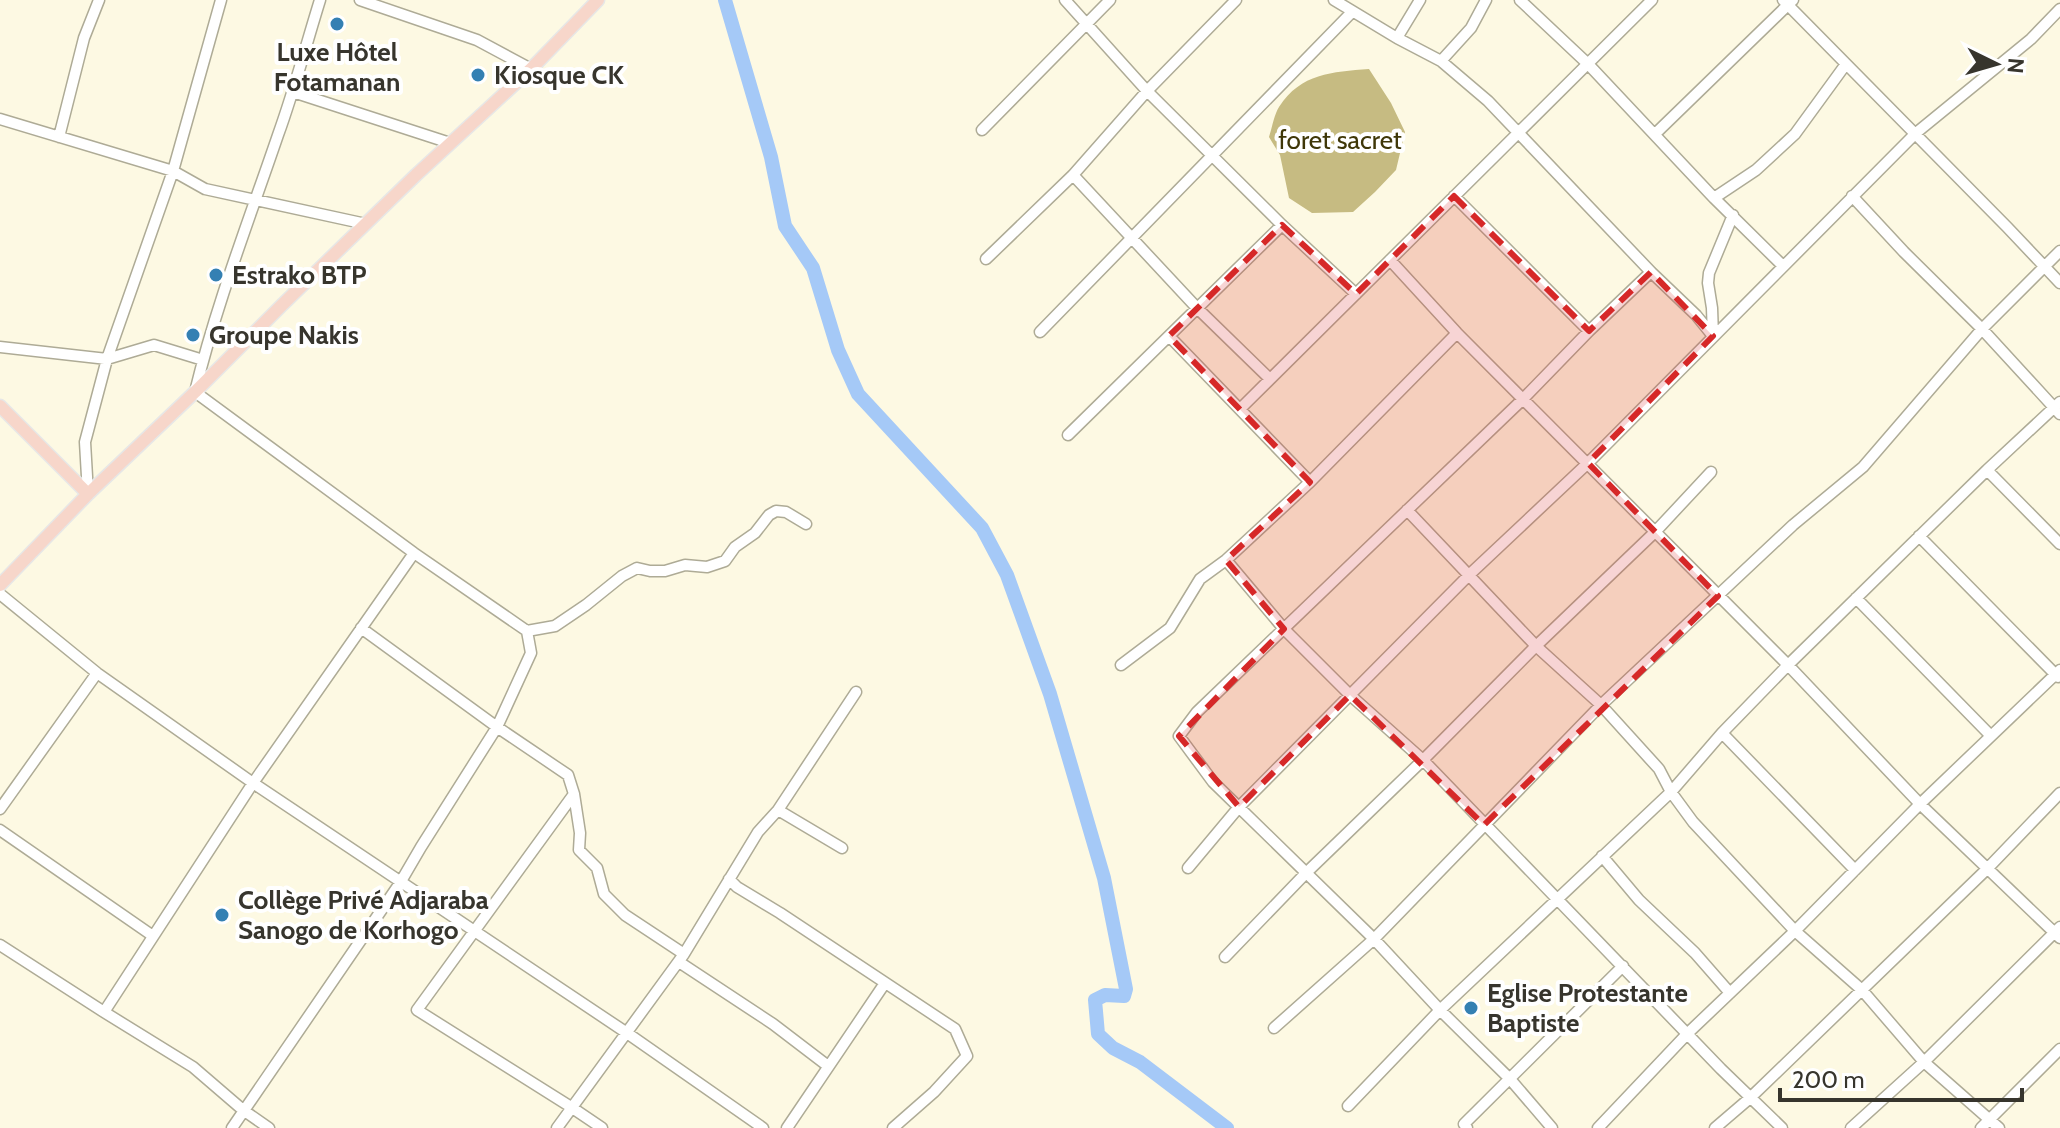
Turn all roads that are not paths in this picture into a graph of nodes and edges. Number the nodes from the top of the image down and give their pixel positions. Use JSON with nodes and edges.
{"nodes":[{"id":1,"x":99,"y":0,"type":"edge"},
{"id":2,"x":221,"y":0,"type":"edge"},
{"id":3,"x":320,"y":0,"type":"edge"},
{"id":4,"x":360,"y":0,"type":"edge"},
{"id":5,"x":598,"y":0,"type":"edge"},
{"id":6,"x":1065,"y":0,"type":"edge"},
{"id":7,"x":1110,"y":0,"type":"edge"},
{"id":8,"x":1236,"y":0,"type":"edge"},
{"id":9,"x":1334,"y":0,"type":"edge"},
{"id":10,"x":1420,"y":0,"type":"edge"},
{"id":11,"x":1486,"y":0,"type":"edge"},
{"id":12,"x":1520,"y":0,"type":"edge"},
{"id":13,"x":1651,"y":0,"type":"edge"},
{"id":14,"x":2049,"y":0,"type":"edge"},
{"id":15,"x":1788,"y":2,"type":"edge"},
{"id":16,"x":2060,"y":10,"type":"edge"},
{"id":17,"x":1352,"y":12,"type":"junction"},
{"id":18,"x":1087,"y":22,"type":"junction"},
{"id":19,"x":1397,"y":38,"type":"junction"},
{"id":20,"x":1441,"y":61,"type":"junction"},
{"id":21,"x":1588,"y":64,"type":"junction"},
{"id":22,"x":1846,"y":64,"type":"junction"},
{"id":23,"x":531,"y":69,"type":"junction"},
{"id":24,"x":1147,"y":91,"type":"junction"},
{"id":25,"x":293,"y":92,"type":"junction"},
{"id":26,"x":0,"y":119,"type":"edge"},
{"id":27,"x":982,"y":130,"type":"dead end"},
{"id":28,"x":1916,"y":133,"type":"junction"},
{"id":29,"x":1518,"y":134,"type":"junction"},
{"id":30,"x":1655,"y":134,"type":"junction"},
{"id":31,"x":59,"y":137,"type":"junction"},
{"id":32,"x":450,"y":143,"type":"junction"},
{"id":33,"x":1212,"y":155,"type":"junction"},
{"id":34,"x":173,"y":171,"type":"junction"},
{"id":35,"x":1073,"y":175,"type":"junction"},
{"id":36,"x":1454,"y":196,"type":"junction"},
{"id":37,"x":1852,"y":196,"type":"junction"},
{"id":38,"x":1714,"y":198,"type":"junction"},
{"id":39,"x":254,"y":200,"type":"junction"},
{"id":40,"x":1733,"y":215,"type":"junction"},
{"id":41,"x":366,"y":224,"type":"junction"},
{"id":42,"x":1282,"y":225,"type":"junction"},
{"id":43,"x":1130,"y":239,"type":"junction"},
{"id":44,"x":2060,"y":251,"type":"edge"},
{"id":45,"x":986,"y":259,"type":"dead end"},
{"id":46,"x":1390,"y":260,"type":"junction"},
{"id":47,"x":1782,"y":265,"type":"junction"},
{"id":48,"x":2044,"y":266,"type":"junction"},
{"id":49,"x":1651,"y":272,"type":"junction"},
{"id":50,"x":2060,"y":283,"type":"edge"},
{"id":51,"x":1356,"y":294,"type":"junction"},
{"id":52,"x":1197,"y":308,"type":"junction"},
{"id":53,"x":1982,"y":329,"type":"junction"},
{"id":54,"x":1589,"y":331,"type":"junction"},
{"id":55,"x":1040,"y":332,"type":"dead end"},
{"id":56,"x":1457,"y":333,"type":"junction"},
{"id":57,"x":1169,"y":336,"type":"junction"},
{"id":58,"x":1713,"y":336,"type":"junction"},
{"id":59,"x":0,"y":347,"type":"edge"},
{"id":60,"x":107,"y":359,"type":"junction"},
{"id":61,"x":203,"y":360,"type":"junction"},
{"id":62,"x":1270,"y":379,"type":"junction"},
{"id":63,"x":195,"y":392,"type":"junction"},
{"id":64,"x":1523,"y":399,"type":"junction"},
{"id":65,"x":0,"y":406,"type":"edge"},
{"id":66,"x":2058,"y":408,"type":"edge"},
{"id":67,"x":1240,"y":409,"type":"junction"},
{"id":68,"x":1068,"y":435,"type":"dead end"},
{"id":69,"x":1588,"y":463,"type":"junction"},
{"id":70,"x":1987,"y":470,"type":"junction"},
{"id":71,"x":1711,"y":472,"type":"dead end"},
{"id":72,"x":1310,"y":482,"type":"junction"},
{"id":73,"x":88,"y":494,"type":"junction"},
{"id":74,"x":1407,"y":510,"type":"junction"},
{"id":75,"x":806,"y":524,"type":"dead end"},
{"id":76,"x":1655,"y":532,"type":"junction"},
{"id":77,"x":1919,"y":536,"type":"junction"},
{"id":78,"x":2060,"y":544,"type":"edge"},
{"id":79,"x":414,"y":553,"type":"junction"},
{"id":80,"x":1226,"y":560,"type":"junction"},
{"id":81,"x":1470,"y":574,"type":"junction"},
{"id":82,"x":0,"y":585,"type":"edge"},
{"id":83,"x":0,"y":594,"type":"edge"},
{"id":84,"x":1718,"y":596,"type":"junction"},
{"id":85,"x":1856,"y":598,"type":"junction"},
{"id":86,"x":361,"y":628,"type":"junction"},
{"id":87,"x":1284,"y":629,"type":"junction"},
{"id":88,"x":527,"y":631,"type":"junction"},
{"id":89,"x":1536,"y":646,"type":"junction"},
{"id":90,"x":1121,"y":665,"type":"dead end"},
{"id":91,"x":1788,"y":665,"type":"junction"},
{"id":92,"x":97,"y":673,"type":"junction"},
{"id":93,"x":2059,"y":674,"type":"edge"},
{"id":94,"x":856,"y":692,"type":"dead end"},
{"id":95,"x":1350,"y":695,"type":"junction"},
{"id":96,"x":1601,"y":705,"type":"junction"},
{"id":97,"x":497,"y":727,"type":"junction"},
{"id":98,"x":1722,"y":733,"type":"junction"},
{"id":99,"x":1991,"y":736,"type":"junction"},
{"id":100,"x":1423,"y":760,"type":"junction"},
{"id":101,"x":253,"y":783,"type":"junction"},
{"id":102,"x":1671,"y":792,"type":"junction"},
{"id":103,"x":2060,"y":793,"type":"edge"},
{"id":104,"x":574,"y":794,"type":"junction"},
{"id":105,"x":1920,"y":804,"type":"junction"},
{"id":106,"x":1239,"y":807,"type":"junction"},
{"id":107,"x":0,"y":809,"type":"edge"},
{"id":108,"x":778,"y":810,"type":"junction"},
{"id":109,"x":1484,"y":825,"type":"junction"},
{"id":110,"x":0,"y":830,"type":"edge"},
{"id":111,"x":842,"y":848,"type":"dead end"},
{"id":112,"x":1602,"y":856,"type":"junction"},
{"id":113,"x":1188,"y":868,"type":"dead end"},
{"id":114,"x":1987,"y":869,"type":"junction"},
{"id":115,"x":1855,"y":870,"type":"junction"},
{"id":116,"x":1306,"y":873,"type":"junction"},
{"id":117,"x":729,"y":879,"type":"junction"},
{"id":118,"x":400,"y":883,"type":"junction"},
{"id":119,"x":1557,"y":897,"type":"junction"},
{"id":120,"x":474,"y":930,"type":"junction"},
{"id":121,"x":1795,"y":931,"type":"junction"},
{"id":122,"x":2058,"y":932,"type":"edge"},
{"id":123,"x":153,"y":936,"type":"junction"},
{"id":124,"x":1374,"y":939,"type":"junction"},
{"id":125,"x":0,"y":945,"type":"edge"},
{"id":126,"x":1225,"y":957,"type":"dead end"},
{"id":127,"x":681,"y":958,"type":"junction"},
{"id":128,"x":1623,"y":966,"type":"junction"},
{"id":129,"x":885,"y":983,"type":"junction"},
{"id":130,"x":1862,"y":990,"type":"junction"},
{"id":131,"x":1730,"y":993,"type":"junction"},
{"id":132,"x":1440,"y":1010,"type":"junction"},
{"id":133,"x":104,"y":1012,"type":"junction"},
{"id":134,"x":1274,"y":1028,"type":"dead end"},
{"id":135,"x":627,"y":1033,"type":"junction"},
{"id":136,"x":1688,"y":1033,"type":"junction"},
{"id":137,"x":2060,"y":1049,"type":"edge"},
{"id":138,"x":1924,"y":1062,"type":"junction"},
{"id":139,"x":828,"y":1066,"type":"junction"},
{"id":140,"x":1510,"y":1079,"type":"junction"},
{"id":141,"x":1750,"y":1098,"type":"junction"},
{"id":142,"x":1348,"y":1106,"type":"dead end"},
{"id":143,"x":571,"y":1107,"type":"junction"},
{"id":144,"x":243,"y":1110,"type":"junction"},
{"id":145,"x":1990,"y":1119,"type":"junction"},
{"id":146,"x":232,"y":1128,"type":"edge"},
{"id":147,"x":269,"y":1128,"type":"edge"},
{"id":148,"x":557,"y":1128,"type":"edge"},
{"id":149,"x":602,"y":1128,"type":"edge"},
{"id":150,"x":763,"y":1128,"type":"edge"},
{"id":151,"x":787,"y":1128,"type":"edge"},
{"id":152,"x":893,"y":1128,"type":"edge"},
{"id":153,"x":1467,"y":1128,"type":"edge"},
{"id":154,"x":1552,"y":1128,"type":"edge"},
{"id":155,"x":1598,"y":1128,"type":"edge"},
{"id":156,"x":1715,"y":1128,"type":"edge"},
{"id":157,"x":1782,"y":1128,"type":"edge"},
{"id":158,"x":1851,"y":1128,"type":"edge"},
{"id":159,"x":1981,"y":1128,"type":"edge"},
{"id":160,"x":1999,"y":1128,"type":"edge"}],
"edges":[{"from":1,"to":31,"type":"street"},
{"from":2,"to":34,"type":"street"},
{"from":3,"to":25,"type":"street"},
{"from":4,"to":23,"type":"street"},
{"from":5,"to":23,"type":"main road"},
{"from":6,"to":18,"type":"street"},
{"from":7,"to":18,"type":"street"},
{"from":8,"to":24,"type":"street"},
{"from":9,"to":17,"type":"street"},
{"from":10,"to":19,"type":"street"},
{"from":11,"to":20,"type":"street"},
{"from":12,"to":21,"type":"street"},
{"from":13,"to":21,"type":"street"},
{"from":14,"to":16,"type":"street"},
{"from":15,"to":22,"type":"street"},
{"from":15,"to":30,"type":"street"},
{"from":16,"to":28,"type":"street"},
{"from":17,"to":19,"type":"street"},
{"from":17,"to":33,"type":"street"},
{"from":18,"to":24,"type":"street"},
{"from":18,"to":27,"type":"street"},
{"from":19,"to":20,"type":"street"},
{"from":20,"to":29,"type":"street"},
{"from":21,"to":29,"type":"street"},
{"from":21,"to":30,"type":"street"},
{"from":22,"to":28,"type":"street"},
{"from":22,"to":38,"type":"street"},
{"from":23,"to":32,"type":"main road"},
{"from":24,"to":33,"type":"street"},
{"from":24,"to":35,"type":"street"},
{"from":25,"to":32,"type":"street"},
{"from":25,"to":39,"type":"street"},
{"from":26,"to":31,"type":"street"},
{"from":28,"to":37,"type":"street"},
{"from":28,"to":48,"type":"street"},
{"from":29,"to":36,"type":"street"},
{"from":29,"to":49,"type":"street"},
{"from":30,"to":38,"type":"street"},
{"from":31,"to":34,"type":"street"},
{"from":32,"to":41,"type":"main road"},
{"from":33,"to":42,"type":"street"},
{"from":33,"to":43,"type":"street"},
{"from":34,"to":39,"type":"street"},
{"from":34,"to":60,"type":"street"},
{"from":35,"to":43,"type":"street"},
{"from":35,"to":45,"type":"street"},
{"from":36,"to":46,"type":"street"},
{"from":36,"to":54,"type":"street"},
{"from":37,"to":47,"type":"street"},
{"from":37,"to":53,"type":"street"},
{"from":38,"to":40,"type":"street"},
{"from":39,"to":41,"type":"street"},
{"from":39,"to":61,"type":"street"},
{"from":40,"to":47,"type":"street"},
{"from":40,"to":58,"type":"street"},
{"from":41,"to":63,"type":"main road"},
{"from":42,"to":51,"type":"street"},
{"from":42,"to":52,"type":"street"},
{"from":43,"to":52,"type":"street"},
{"from":43,"to":55,"type":"street"},
{"from":44,"to":48,"type":"street"},
{"from":46,"to":51,"type":"street"},
{"from":46,"to":56,"type":"street"},
{"from":47,"to":58,"type":"street"},
{"from":48,"to":50,"type":"street"},
{"from":48,"to":53,"type":"street"},
{"from":49,"to":54,"type":"street"},
{"from":49,"to":58,"type":"street"},
{"from":51,"to":62,"type":"street"},
{"from":52,"to":57,"type":"street"},
{"from":52,"to":62,"type":"street"},
{"from":53,"to":66,"type":"street"},
{"from":53,"to":84,"type":"street"},
{"from":54,"to":64,"type":"street"},
{"from":56,"to":64,"type":"street"},
{"from":56,"to":72,"type":"street"},
{"from":57,"to":67,"type":"street"},
{"from":57,"to":68,"type":"street"},
{"from":58,"to":69,"type":"street"},
{"from":59,"to":60,"type":"street"},
{"from":60,"to":61,"type":"street"},
{"from":60,"to":73,"type":"street"},
{"from":61,"to":63,"type":"street"},
{"from":62,"to":67,"type":"street"},
{"from":63,"to":73,"type":"main road"},
{"from":63,"to":79,"type":"street"},
{"from":64,"to":69,"type":"street"},
{"from":64,"to":74,"type":"street"},
{"from":65,"to":73,"type":"main road"},
{"from":66,"to":70,"type":"street"},
{"from":67,"to":72,"type":"street"},
{"from":69,"to":76,"type":"street"},
{"from":69,"to":81,"type":"street"},
{"from":70,"to":77,"type":"street"},
{"from":70,"to":78,"type":"street"},
{"from":71,"to":76,"type":"street"},
{"from":72,"to":80,"type":"street"},
{"from":73,"to":82,"type":"main road"},
{"from":74,"to":81,"type":"street"},
{"from":74,"to":87,"type":"street"},
{"from":75,"to":88,"type":"street"},
{"from":76,"to":84,"type":"street"},
{"from":76,"to":89,"type":"street"},
{"from":77,"to":85,"type":"street"},
{"from":77,"to":93,"type":"street"},
{"from":79,"to":86,"type":"street"},
{"from":79,"to":88,"type":"street"},
{"from":80,"to":87,"type":"street"},
{"from":80,"to":90,"type":"street"},
{"from":81,"to":89,"type":"street"},
{"from":81,"to":95,"type":"street"},
{"from":83,"to":92,"type":"street"},
{"from":84,"to":91,"type":"street"},
{"from":84,"to":96,"type":"street"},
{"from":85,"to":91,"type":"street"},
{"from":85,"to":99,"type":"street"},
{"from":86,"to":97,"type":"street"},
{"from":86,"to":101,"type":"street"},
{"from":87,"to":95,"type":"street"},
{"from":87,"to":106,"type":"street"},
{"from":88,"to":97,"type":"street"},
{"from":89,"to":96,"type":"street"},
{"from":89,"to":100,"type":"street"},
{"from":91,"to":98,"type":"street"},
{"from":91,"to":105,"type":"street"},
{"from":92,"to":101,"type":"street"},
{"from":92,"to":107,"type":"street"},
{"from":93,"to":99,"type":"street"},
{"from":94,"to":108,"type":"street"},
{"from":95,"to":100,"type":"street"},
{"from":95,"to":106,"type":"street"},
{"from":96,"to":102,"type":"street"},
{"from":96,"to":109,"type":"street"},
{"from":97,"to":104,"type":"street"},
{"from":97,"to":118,"type":"street"},
{"from":98,"to":102,"type":"street"},
{"from":98,"to":115,"type":"street"},
{"from":99,"to":105,"type":"street"},
{"from":100,"to":109,"type":"street"},
{"from":100,"to":116,"type":"street"},
{"from":101,"to":118,"type":"street"},
{"from":101,"to":123,"type":"street"},
{"from":102,"to":112,"type":"street"},
{"from":102,"to":121,"type":"street"},
{"from":103,"to":114,"type":"street"},
{"from":104,"to":120,"type":"street"},
{"from":104,"to":127,"type":"street"},
{"from":105,"to":114,"type":"street"},
{"from":105,"to":115,"type":"street"},
{"from":106,"to":113,"type":"street"},
{"from":106,"to":116,"type":"street"},
{"from":108,"to":111,"type":"street"},
{"from":108,"to":117,"type":"street"},
{"from":109,"to":119,"type":"street"},
{"from":109,"to":124,"type":"street"},
{"from":110,"to":123,"type":"street"},
{"from":112,"to":119,"type":"street"},
{"from":112,"to":131,"type":"street"},
{"from":114,"to":122,"type":"street"},
{"from":114,"to":130,"type":"street"},
{"from":115,"to":121,"type":"street"},
{"from":116,"to":124,"type":"street"},
{"from":116,"to":126,"type":"street"},
{"from":117,"to":127,"type":"street"},
{"from":117,"to":129,"type":"street"},
{"from":118,"to":120,"type":"street"},
{"from":118,"to":144,"type":"street"},
{"from":119,"to":128,"type":"street"},
{"from":119,"to":132,"type":"street"},
{"from":120,"to":135,"type":"street"},
{"from":120,"to":143,"type":"street"},
{"from":121,"to":130,"type":"street"},
{"from":121,"to":131,"type":"street"},
{"from":122,"to":138,"type":"street"},
{"from":123,"to":133,"type":"street"},
{"from":124,"to":132,"type":"street"},
{"from":124,"to":134,"type":"street"},
{"from":125,"to":133,"type":"street"},
{"from":127,"to":135,"type":"street"},
{"from":127,"to":139,"type":"street"},
{"from":128,"to":136,"type":"street"},
{"from":128,"to":140,"type":"street"},
{"from":129,"to":139,"type":"street"},
{"from":129,"to":152,"type":"street"},
{"from":130,"to":138,"type":"street"},
{"from":130,"to":141,"type":"street"},
{"from":131,"to":136,"type":"street"},
{"from":132,"to":140,"type":"street"},
{"from":132,"to":142,"type":"street"},
{"from":133,"to":144,"type":"street"},
{"from":135,"to":143,"type":"street"},
{"from":135,"to":150,"type":"street"},
{"from":136,"to":141,"type":"street"},
{"from":136,"to":155,"type":"street"},
{"from":137,"to":145,"type":"street"},
{"from":138,"to":145,"type":"street"},
{"from":138,"to":158,"type":"street"},
{"from":139,"to":151,"type":"street"},
{"from":140,"to":153,"type":"street"},
{"from":140,"to":154,"type":"street"},
{"from":141,"to":156,"type":"street"},
{"from":141,"to":157,"type":"street"},
{"from":143,"to":148,"type":"street"},
{"from":143,"to":149,"type":"street"},
{"from":144,"to":146,"type":"street"},
{"from":144,"to":147,"type":"street"},
{"from":145,"to":159,"type":"street"},
{"from":145,"to":160,"type":"street"}]}
